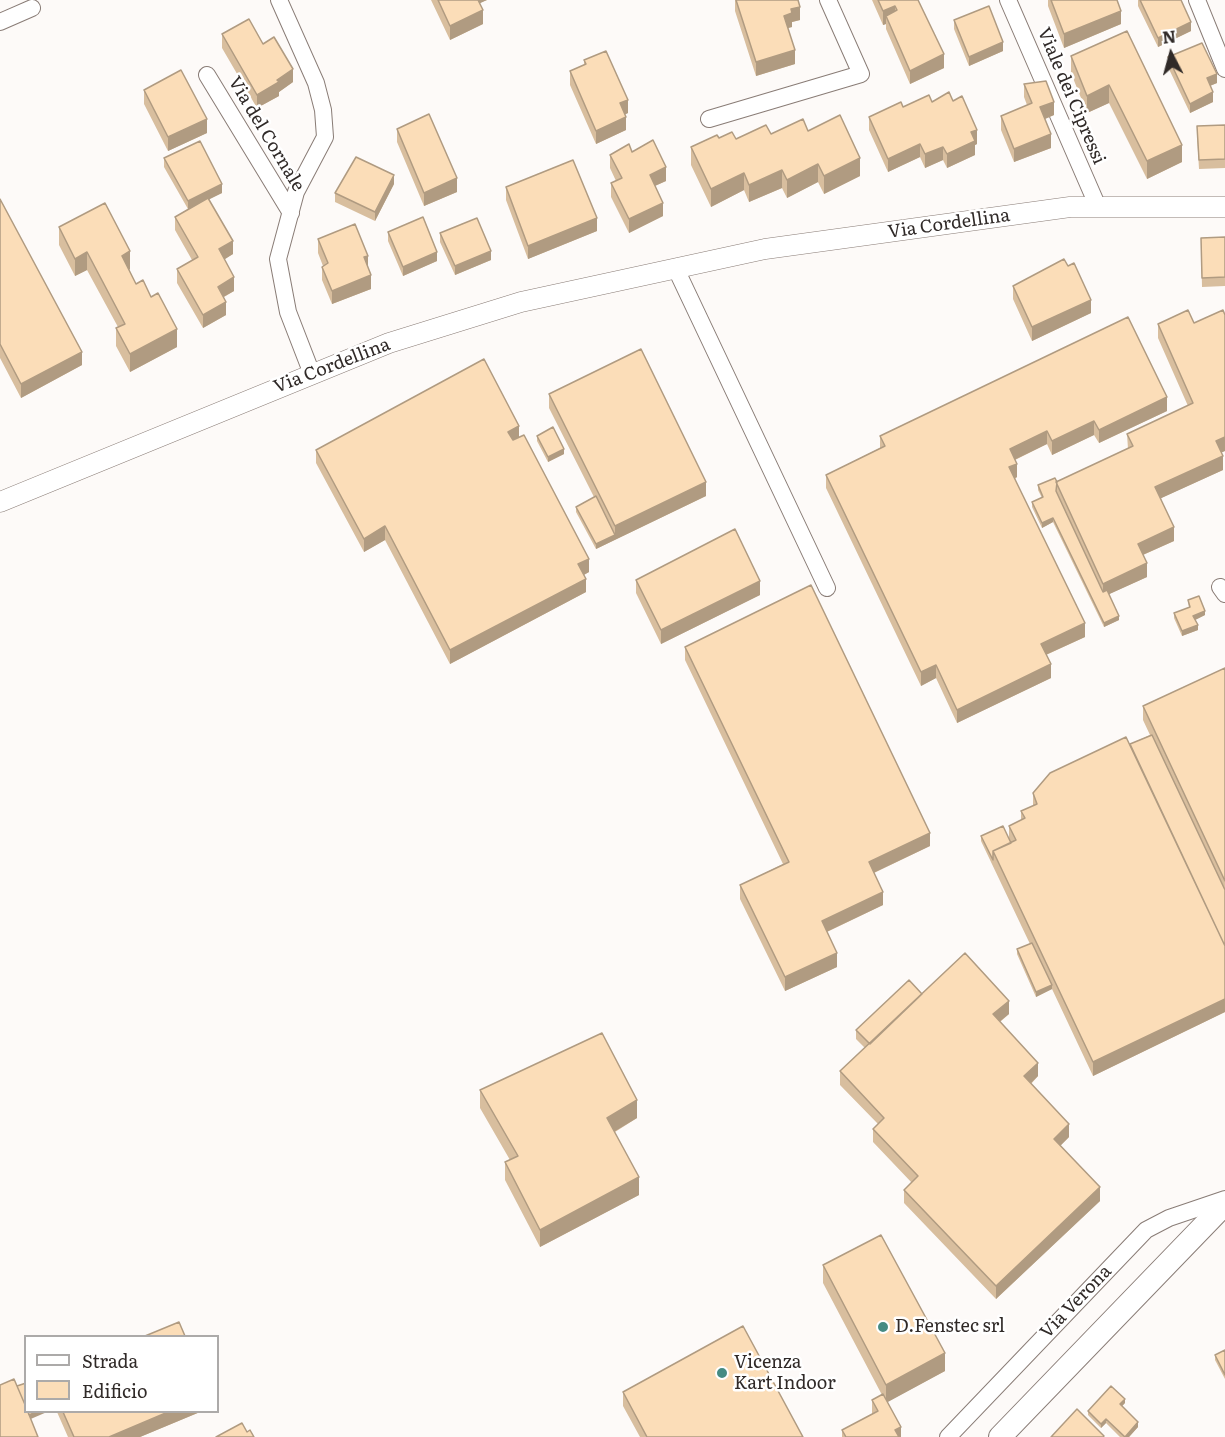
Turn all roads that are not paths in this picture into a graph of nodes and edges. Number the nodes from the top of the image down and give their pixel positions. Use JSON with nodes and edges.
{"nodes":[{"id":1,"x":279,"y":0,"type":"edge"},
{"id":2,"x":828,"y":0,"type":"edge"},
{"id":3,"x":1008,"y":0,"type":"edge"},
{"id":4,"x":1197,"y":0,"type":"edge"},
{"id":5,"x":32,"y":8,"type":"dead end"},
{"id":6,"x":0,"y":21,"type":"edge"},
{"id":7,"x":1225,"y":69,"type":"edge"},
{"id":8,"x":207,"y":75,"type":"dead end"},
{"id":9,"x":709,"y":119,"type":"dead end"},
{"id":10,"x":1098,"y":207,"type":"junction"},
{"id":11,"x":1225,"y":207,"type":"edge"},
{"id":12,"x":291,"y":213,"type":"junction"},
{"id":13,"x":676,"y":269,"type":"junction"},
{"id":14,"x":312,"y":374,"type":"junction"},
{"id":15,"x":0,"y":502,"type":"edge"},
{"id":16,"x":827,"y":588,"type":"dead end"},
{"id":17,"x":1225,"y":1202,"type":"edge"},
{"id":18,"x":948,"y":1437,"type":"edge"},
{"id":19,"x":1000,"y":1437,"type":"edge"}],
"edges":[{"from":1,"to":12,"type":"street","name":"Via del Cornale"},
{"from":2,"to":9,"type":"street"},
{"from":3,"to":10,"type":"street","name":"Viale dei Cipressi"},
{"from":4,"to":7,"type":"street"},
{"from":5,"to":6,"type":"street"},
{"from":8,"to":12,"type":"street","name":"Via del Cornale"},
{"from":10,"to":11,"type":"street","name":"Via Cordellina"},
{"from":10,"to":13,"type":"street","name":"Via Cordellina"},
{"from":12,"to":14,"type":"street","name":"Via del Cornale"},
{"from":13,"to":14,"type":"street","name":"Via Cordellina"},
{"from":13,"to":16,"type":"street"},
{"from":14,"to":15,"type":"street","name":"Via Cordellina"},
{"from":17,"to":18,"type":"street","name":"Via Verona"},
{"from":17,"to":19,"type":"main road","name":"Via Verona"}]}
